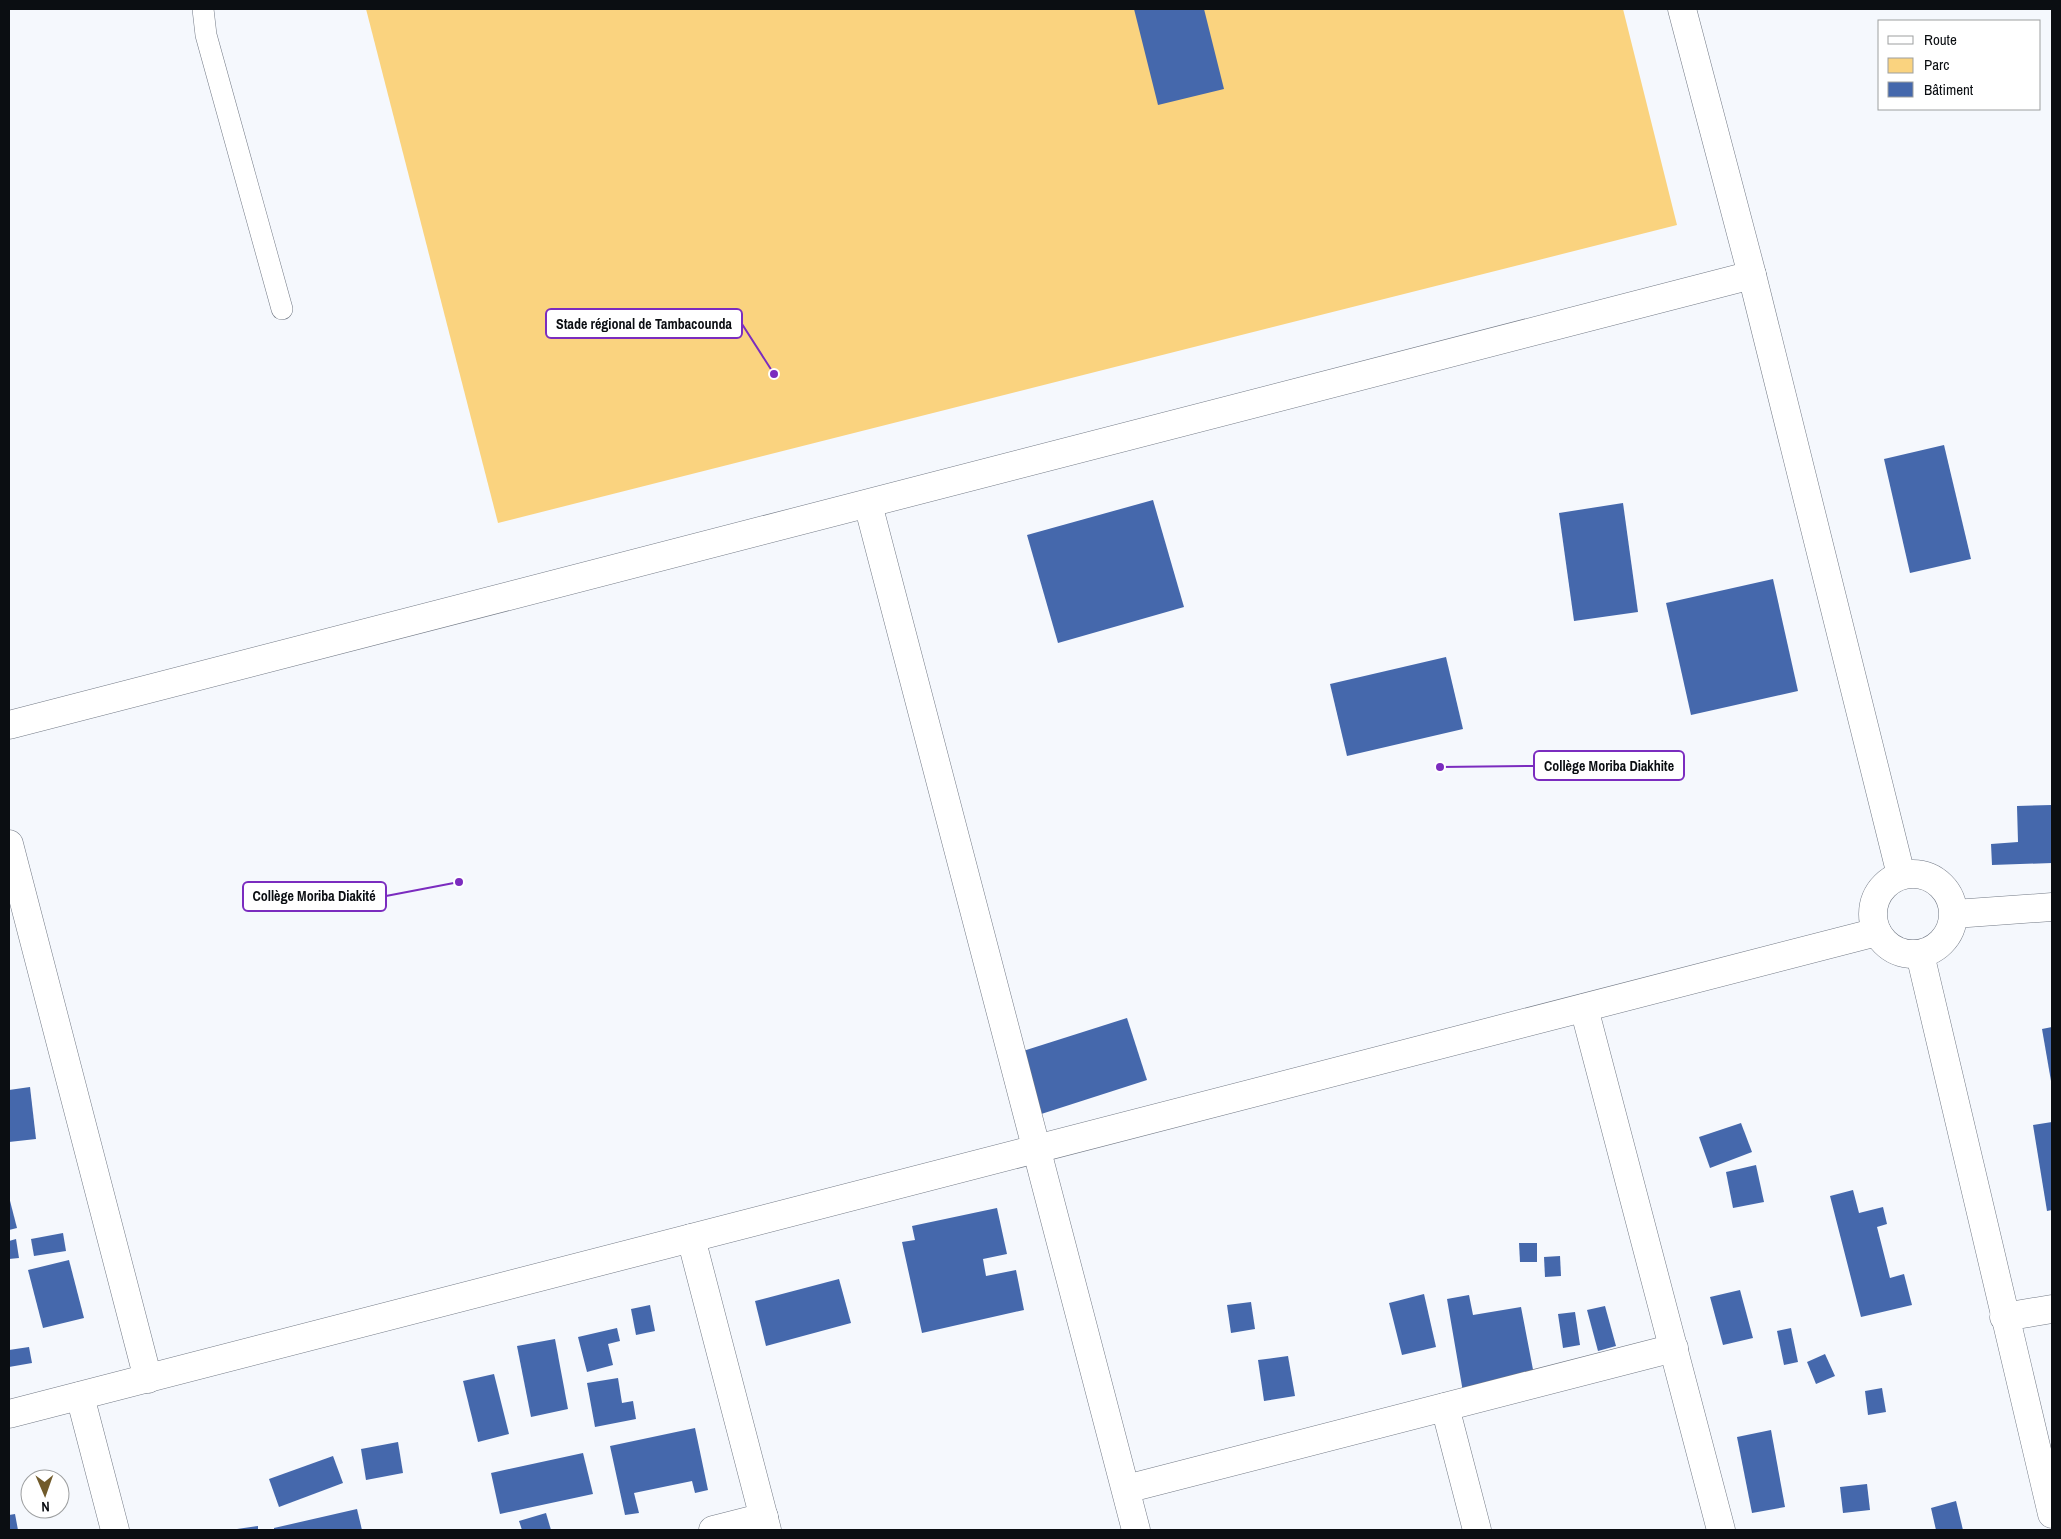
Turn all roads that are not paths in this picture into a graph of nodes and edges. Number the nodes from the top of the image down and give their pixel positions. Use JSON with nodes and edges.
{"nodes":[{"id":1,"x":203,"y":9,"type":"edge"},
{"id":2,"x":1682,"y":9,"type":"edge"},
{"id":3,"x":1752,"y":275,"type":"junction"},
{"id":4,"x":282,"y":309,"type":"dead end"},
{"id":5,"x":868,"y":504,"type":"junction"},
{"id":6,"x":9,"y":725,"type":"edge"},
{"id":7,"x":9,"y":844,"type":"edge"},
{"id":8,"x":1901,"y":876,"type":"junction"},
{"id":9,"x":2052,"y":907,"type":"edge"},
{"id":10,"x":1954,"y":914,"type":"junction"},
{"id":11,"x":1878,"y":932,"type":"junction"},
{"id":12,"x":1920,"y":954,"type":"junction"},
{"id":13,"x":1584,"y":1008,"type":"junction"},
{"id":14,"x":1037,"y":1149,"type":"junction"},
{"id":15,"x":691,"y":1238,"type":"junction"},
{"id":16,"x":2052,"y":1309,"type":"edge"},
{"id":17,"x":2004,"y":1318,"type":"junction"},
{"id":18,"x":1674,"y":1348,"type":"junction"},
{"id":19,"x":148,"y":1378,"type":"junction"},
{"id":20,"x":80,"y":1396,"type":"junction"},
{"id":21,"x":1445,"y":1407,"type":"junction"},
{"id":22,"x":9,"y":1414,"type":"edge"},
{"id":23,"x":1126,"y":1489,"type":"junction"},
{"id":24,"x":2052,"y":1514,"type":"edge"},
{"id":25,"x":765,"y":1524,"type":"edge"},
{"id":26,"x":115,"y":1530,"type":"edge"},
{"id":27,"x":712,"y":1530,"type":"edge"},
{"id":28,"x":1136,"y":1530,"type":"edge"},
{"id":29,"x":1477,"y":1530,"type":"edge"},
{"id":30,"x":1721,"y":1530,"type":"edge"}],
"edges":[{"from":1,"to":4,"type":"lane"},
{"from":2,"to":3,"type":"street"},
{"from":3,"to":5,"type":"street"},
{"from":3,"to":8,"type":"street"},
{"from":5,"to":6,"type":"street"},
{"from":5,"to":14,"type":"street"},
{"from":7,"to":19,"type":"street"},
{"from":8,"to":10,"type":"street"},
{"from":8,"to":11,"type":"street"},
{"from":9,"to":10,"type":"street"},
{"from":10,"to":12,"type":"street"},
{"from":11,"to":12,"type":"street"},
{"from":11,"to":13,"type":"street"},
{"from":12,"to":17,"type":"street"},
{"from":13,"to":14,"type":"street"},
{"from":13,"to":18,"type":"street"},
{"from":14,"to":15,"type":"street"},
{"from":14,"to":23,"type":"street"},
{"from":15,"to":19,"type":"street"},
{"from":15,"to":25,"type":"street"},
{"from":16,"to":17,"type":"street"},
{"from":17,"to":24,"type":"street"},
{"from":18,"to":21,"type":"street"},
{"from":18,"to":30,"type":"street"},
{"from":19,"to":20,"type":"street"},
{"from":20,"to":22,"type":"street"},
{"from":20,"to":26,"type":"street"},
{"from":21,"to":23,"type":"street"},
{"from":21,"to":29,"type":"street"},
{"from":23,"to":28,"type":"street"},
{"from":25,"to":27,"type":"street"}]}
